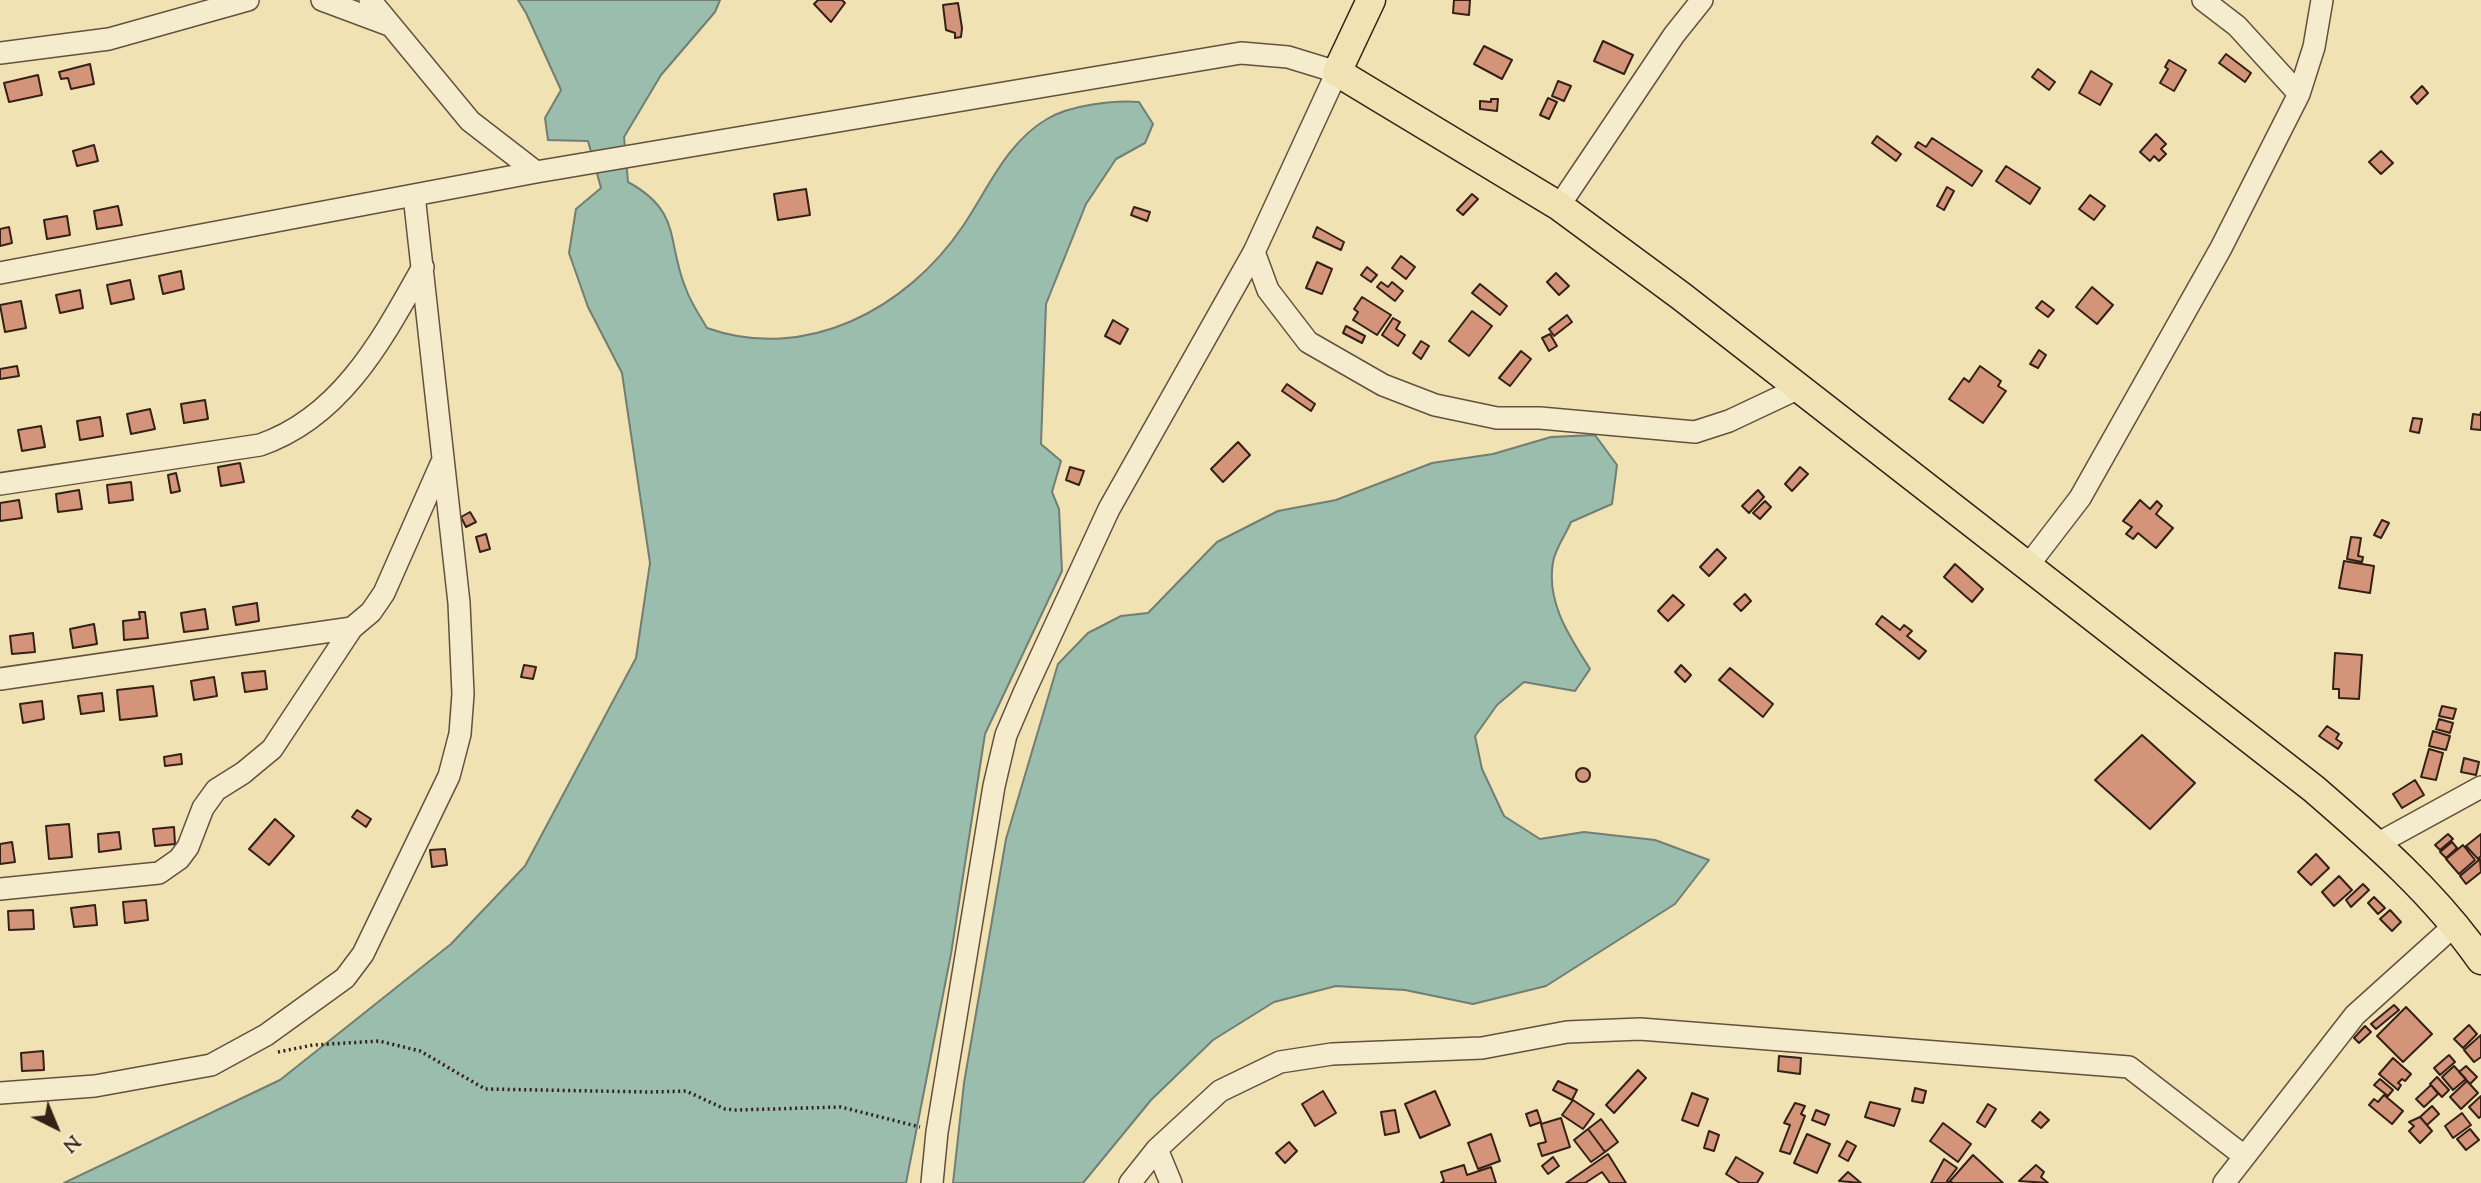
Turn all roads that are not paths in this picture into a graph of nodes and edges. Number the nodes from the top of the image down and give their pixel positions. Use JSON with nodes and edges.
{"nodes":[{"id":1,"x":248,"y":0,"type":"edge"},
{"id":2,"x":322,"y":0,"type":"edge"},
{"id":3,"x":370,"y":0,"type":"edge"},
{"id":4,"x":1371,"y":0,"type":"edge"},
{"id":5,"x":1702,"y":0,"type":"edge"},
{"id":6,"x":2203,"y":0,"type":"edge"},
{"id":7,"x":2322,"y":0,"type":"edge"},
{"id":8,"x":391,"y":26,"type":"junction"},
{"id":9,"x":0,"y":53,"type":"edge"},
{"id":10,"x":1337,"y":72,"type":"junction"},
{"id":11,"x":2299,"y":93,"type":"junction"},
{"id":12,"x":536,"y":172,"type":"junction"},
{"id":13,"x":414,"y":195,"type":"junction"},
{"id":14,"x":1559,"y":206,"type":"junction"},
{"id":15,"x":1254,"y":252,"type":"junction"},
{"id":16,"x":423,"y":267,"type":"junction"},
{"id":17,"x":0,"y":273,"type":"edge"},
{"id":18,"x":1797,"y":389,"type":"junction"},
{"id":19,"x":442,"y":463,"type":"junction"},
{"id":20,"x":0,"y":484,"type":"edge"},
{"id":21,"x":2028,"y":567,"type":"junction"},
{"id":22,"x":352,"y":628,"type":"junction"},
{"id":23,"x":0,"y":679,"type":"edge"},
{"id":24,"x":2481,"y":787,"type":"edge"},
{"id":25,"x":2377,"y":844,"type":"junction"},
{"id":26,"x":0,"y":889,"type":"edge"},
{"id":27,"x":2456,"y":924,"type":"junction"},
{"id":28,"x":2481,"y":960,"type":"edge"},
{"id":29,"x":0,"y":1093,"type":"edge"},
{"id":30,"x":1157,"y":1149,"type":"junction"},
{"id":31,"x":2244,"y":1156,"type":"junction"},
{"id":32,"x":932,"y":1183,"type":"edge"},
{"id":33,"x":1130,"y":1183,"type":"edge"},
{"id":34,"x":1171,"y":1183,"type":"edge"},
{"id":35,"x":2224,"y":1183,"type":"edge"}],
"edges":[{"from":1,"to":9,"type":"street"},
{"from":2,"to":8,"type":"street"},
{"from":3,"to":8,"type":"street"},
{"from":4,"to":10,"type":"main road"},
{"from":5,"to":14,"type":"street"},
{"from":6,"to":11,"type":"street"},
{"from":7,"to":11,"type":"street"},
{"from":8,"to":12,"type":"street"},
{"from":10,"to":12,"type":"street"},
{"from":10,"to":14,"type":"main road"},
{"from":10,"to":15,"type":"street"},
{"from":11,"to":21,"type":"street"},
{"from":12,"to":13,"type":"street"},
{"from":13,"to":16,"type":"street"},
{"from":13,"to":17,"type":"street"},
{"from":14,"to":18,"type":"main road"},
{"from":15,"to":18,"type":"street"},
{"from":15,"to":32,"type":"street"},
{"from":16,"to":19,"type":"street"},
{"from":16,"to":20,"type":"street"},
{"from":18,"to":21,"type":"main road"},
{"from":19,"to":22,"type":"street"},
{"from":19,"to":29,"type":"street"},
{"from":21,"to":25,"type":"main road"},
{"from":22,"to":23,"type":"street"},
{"from":22,"to":26,"type":"street"},
{"from":24,"to":25,"type":"street"},
{"from":25,"to":27,"type":"main road"},
{"from":27,"to":28,"type":"main road"},
{"from":27,"to":31,"type":"street"},
{"from":30,"to":31,"type":"street"},
{"from":30,"to":33,"type":"street"},
{"from":30,"to":34,"type":"street"},
{"from":31,"to":35,"type":"street"}]}
